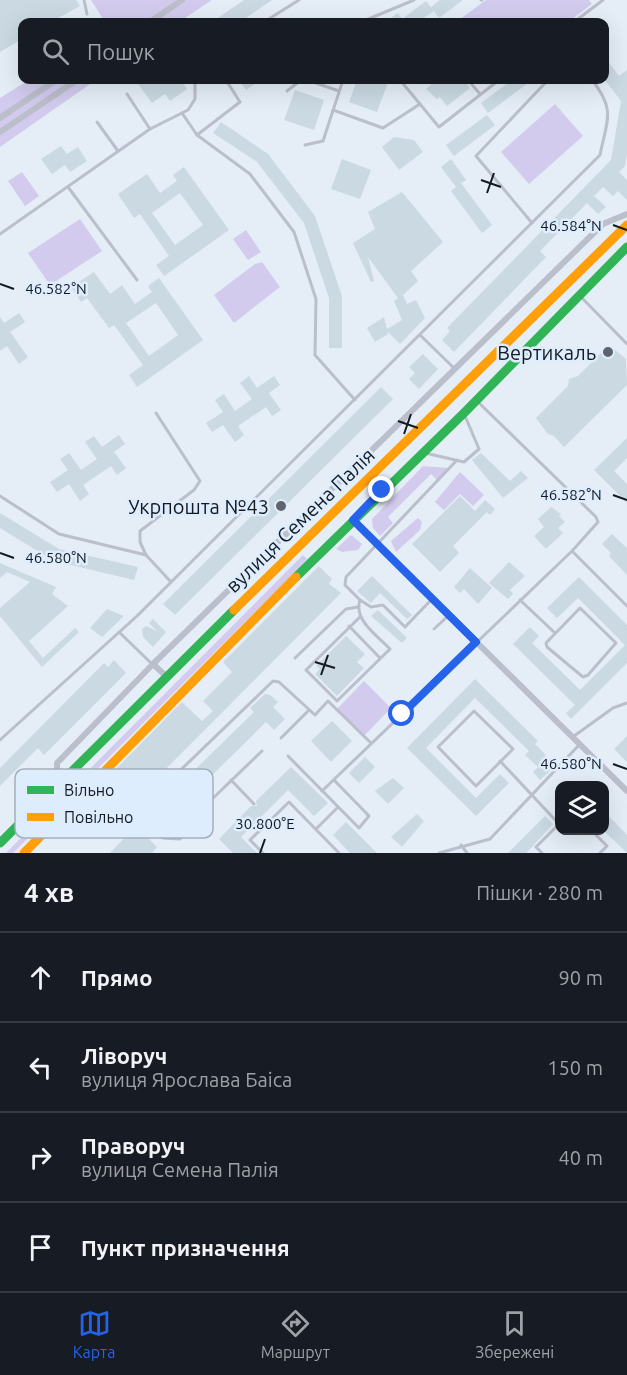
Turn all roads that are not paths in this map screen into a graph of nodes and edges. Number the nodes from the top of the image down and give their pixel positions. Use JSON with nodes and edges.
{"nodes":[{"id":1,"x":84,"y":0,"type":"edge"},
{"id":2,"x":182,"y":0,"type":"edge"},
{"id":3,"x":299,"y":0,"type":"edge"},
{"id":4,"x":414,"y":0,"type":"edge"},
{"id":5,"x":603,"y":0,"type":"edge"},
{"id":6,"x":87,"y":14,"type":"dead end"},
{"id":7,"x":156,"y":18,"type":"edge"},
{"id":8,"x":270,"y":18,"type":"edge"},
{"id":9,"x":371,"y":18,"type":"edge"},
{"id":10,"x":579,"y":18,"type":"edge"},
{"id":11,"x":50,"y":84,"type":"edge"},
{"id":12,"x":71,"y":84,"type":"edge"},
{"id":13,"x":195,"y":84,"type":"edge"},
{"id":14,"x":229,"y":84,"type":"edge"},
{"id":15,"x":296,"y":84,"type":"edge"},
{"id":16,"x":319,"y":84,"type":"edge"},
{"id":17,"x":342,"y":84,"type":"edge"},
{"id":18,"x":403,"y":84,"type":"edge"},
{"id":19,"x":471,"y":84,"type":"edge"},
{"id":20,"x":494,"y":84,"type":"edge"},
{"id":21,"x":544,"y":84,"type":"edge"},
{"id":22,"x":595,"y":84,"type":"edge"},
{"id":23,"x":287,"y":91,"type":"dead end"},
{"id":24,"x":339,"y":91,"type":"junction"},
{"id":25,"x":127,"y":94,"type":"dead end"},
{"id":26,"x":480,"y":94,"type":"junction"},
{"id":27,"x":420,"y":104,"type":"junction"},
{"id":28,"x":333,"y":110,"type":"junction"},
{"id":29,"x":182,"y":114,"type":"junction"},
{"id":30,"x":0,"y":118,"type":"edge"},
{"id":31,"x":97,"y":122,"type":"dead end"},
{"id":32,"x":150,"y":129,"type":"junction"},
{"id":33,"x":0,"y":132,"type":"edge"},
{"id":34,"x":198,"y":135,"type":"junction"},
{"id":35,"x":305,"y":145,"type":"dead end"},
{"id":36,"x":118,"y":151,"type":"junction"},
{"id":37,"x":68,"y":186,"type":"junction"},
{"id":38,"x":627,"y":214,"type":"edge"},
{"id":39,"x":532,"y":223,"type":"junction"},
{"id":40,"x":627,"y":225,"type":"edge"},
{"id":41,"x":0,"y":234,"type":"edge"},
{"id":42,"x":627,"y":247,"type":"edge"},
{"id":43,"x":137,"y":280,"type":"dead end"},
{"id":44,"x":579,"y":295,"type":"junction"},
{"id":45,"x":420,"y":335,"type":"junction"},
{"id":46,"x":627,"y":344,"type":"edge"},
{"id":47,"x":455,"y":369,"type":"junction"},
{"id":48,"x":476,"y":399,"type":"junction"},
{"id":49,"x":355,"y":400,"type":"junction"},
{"id":50,"x":156,"y":413,"type":"dead end"},
{"id":51,"x":464,"y":413,"type":"junction"},
{"id":52,"x":423,"y":452,"type":"junction"},
{"id":53,"x":457,"y":460,"type":"junction"},
{"id":54,"x":0,"y":496,"type":"edge"},
{"id":55,"x":353,"y":520,"type":"junction"},
{"id":56,"x":302,"y":542,"type":"junction"},
{"id":57,"x":377,"y":543,"type":"junction"},
{"id":58,"x":572,"y":551,"type":"junction"},
{"id":59,"x":146,"y":555,"type":"junction"},
{"id":60,"x":315,"y":557,"type":"junction"},
{"id":61,"x":171,"y":582,"type":"junction"},
{"id":62,"x":433,"y":599,"type":"junction"},
{"id":63,"x":360,"y":600,"type":"junction"},
{"id":64,"x":520,"y":600,"type":"junction"},
{"id":65,"x":627,"y":606,"type":"edge"},
{"id":66,"x":358,"y":607,"type":"junction"},
{"id":67,"x":449,"y":615,"type":"junction"},
{"id":68,"x":360,"y":616,"type":"junction"},
{"id":69,"x":349,"y":626,"type":"junction"},
{"id":70,"x":434,"y":629,"type":"dead end"},
{"id":71,"x":119,"y":632,"type":"junction"},
{"id":72,"x":554,"y":632,"type":"junction"},
{"id":73,"x":476,"y":642,"type":"junction"},
{"id":74,"x":295,"y":658,"type":"dead end"},
{"id":75,"x":380,"y":658,"type":"junction"},
{"id":76,"x":153,"y":664,"type":"junction"},
{"id":77,"x":167,"y":677,"type":"junction"},
{"id":78,"x":627,"y":703,"type":"edge"},
{"id":79,"x":309,"y":710,"type":"junction"},
{"id":80,"x":0,"y":730,"type":"edge"},
{"id":81,"x":5,"y":735,"type":"junction"},
{"id":82,"x":573,"y":737,"type":"junction"},
{"id":83,"x":281,"y":738,"type":"dead end"},
{"id":84,"x":0,"y":740,"type":"edge"},
{"id":85,"x":371,"y":743,"type":"junction"},
{"id":86,"x":580,"y":744,"type":"junction"},
{"id":87,"x":262,"y":751,"type":"dead end"},
{"id":88,"x":288,"y":756,"type":"dead end"},
{"id":89,"x":500,"y":762,"type":"junction"},
{"id":90,"x":57,"y":769,"type":"edge"},
{"id":91,"x":74,"y":769,"type":"edge"},
{"id":92,"x":106,"y":769,"type":"edge"},
{"id":93,"x":181,"y":769,"type":"edge"},
{"id":94,"x":231,"y":780,"type":"junction"},
{"id":95,"x":334,"y":780,"type":"junction"},
{"id":96,"x":322,"y":791,"type":"junction"},
{"id":97,"x":627,"y":791,"type":"edge"},
{"id":98,"x":531,"y":794,"type":"junction"},
{"id":99,"x":213,"y":798,"type":"edge"},
{"id":100,"x":254,"y":804,"type":"dead end"},
{"id":101,"x":338,"y":807,"type":"junction"},
{"id":102,"x":555,"y":820,"type":"edge"},
{"id":103,"x":15,"y":828,"type":"edge"},
{"id":104,"x":555,"y":828,"type":"edge"},
{"id":105,"x":316,"y":830,"type":"junction"},
{"id":106,"x":595,"y":835,"type":"edge"},
{"id":107,"x":39,"y":838,"type":"edge"},
{"id":108,"x":162,"y":838,"type":"edge"},
{"id":109,"x":181,"y":838,"type":"edge"},
{"id":110,"x":0,"y":843,"type":"edge"},
{"id":111,"x":462,"y":845,"type":"junction"},
{"id":112,"x":24,"y":853,"type":"edge"},
{"id":113,"x":263,"y":853,"type":"edge"},
{"id":114,"x":339,"y":853,"type":"edge"},
{"id":115,"x":439,"y":853,"type":"edge"},
{"id":116,"x":466,"y":853,"type":"edge"},
{"id":117,"x":542,"y":853,"type":"edge"},
{"id":118,"x":600,"y":853,"type":"edge"}],
"edges":[{"from":1,"to":6,"type":"lane"},
{"from":2,"to":7,"type":"street"},
{"from":3,"to":8,"type":"lane"},
{"from":4,"to":9,"type":"lane"},
{"from":5,"to":10,"type":"lane"},
{"from":11,"to":30,"type":"street"},
{"from":12,"to":33,"type":"street"},
{"from":13,"to":29,"type":"lane"},
{"from":14,"to":34,"type":"lane"},
{"from":15,"to":23,"type":"lane"},
{"from":16,"to":24,"type":"lane"},
{"from":17,"to":24,"type":"lane"},
{"from":18,"to":27,"type":"lane"},
{"from":19,"to":26,"type":"lane"},
{"from":20,"to":26,"type":"lane"},
{"from":21,"to":39,"type":"lane"},
{"from":22,"to":39,"type":"lane"},
{"from":24,"to":28,"type":"lane"},
{"from":25,"to":32,"type":"lane"},
{"from":26,"to":27,"type":"lane"},
{"from":27,"to":28,"type":"lane"},
{"from":28,"to":35,"type":"lane"},
{"from":29,"to":32,"type":"lane"},
{"from":29,"to":34,"type":"lane"},
{"from":31,"to":36,"type":"lane"},
{"from":32,"to":36,"type":"lane"},
{"from":34,"to":49,"type":"lane"},
{"from":36,"to":37,"type":"lane"},
{"from":37,"to":41,"type":"lane"},
{"from":37,"to":43,"type":"lane"},
{"from":38,"to":47,"type":"street"},
{"from":39,"to":45,"type":"lane"},
{"from":40,"to":56,"type":"main road","name":"вулиця Семена Палія"},
{"from":42,"to":44,"type":"main road","name":"вулиця Семена Палія"},
{"from":44,"to":46,"type":"lane"},
{"from":44,"to":48,"type":"main road","name":"вулиця Семена Палія"},
{"from":45,"to":47,"type":"lane"},
{"from":45,"to":49,"type":"lane"},
{"from":47,"to":76,"type":"street"},
{"from":48,"to":51,"type":"main road","name":"вулиця Семена Палія"},
{"from":48,"to":58,"type":"lane"},
{"from":49,"to":61,"type":"lane"},
{"from":50,"to":59,"type":"lane"},
{"from":51,"to":52,"type":"main road","name":"вулиця Семена Палія"},
{"from":51,"to":53,"type":"lane"},
{"from":52,"to":53,"type":"lane"},
{"from":52,"to":55,"type":"main road","name":"вулиця Семена Палія"},
{"from":53,"to":57,"type":"lane"},
{"from":54,"to":59,"type":"lane"},
{"from":55,"to":57,"type":"street"},
{"from":55,"to":60,"type":"main road","name":"вулиця Семена Палія"},
{"from":56,"to":60,"type":"main road"},
{"from":56,"to":77,"type":"main road","name":"вулиця Семена Палія"},
{"from":57,"to":62,"type":"street"},
{"from":57,"to":63,"type":"lane"},
{"from":58,"to":64,"type":"lane"},
{"from":58,"to":65,"type":"lane"},
{"from":59,"to":61,"type":"lane"},
{"from":60,"to":92,"type":"main road","name":"вулиця Семена Палія"},
{"from":61,"to":71,"type":"lane"},
{"from":62,"to":63,"type":"lane"},
{"from":62,"to":67,"type":"street"},
{"from":63,"to":66,"type":"lane"},
{"from":64,"to":72,"type":"lane"},
{"from":64,"to":73,"type":"lane"},
{"from":66,"to":68,"type":"lane"},
{"from":66,"to":74,"type":"lane"},
{"from":67,"to":70,"type":"lane"},
{"from":67,"to":73,"type":"street"},
{"from":68,"to":69,"type":"lane"},
{"from":68,"to":75,"type":"lane"},
{"from":69,"to":75,"type":"lane"},
{"from":69,"to":75,"type":"lane"},
{"from":71,"to":76,"type":"lane"},
{"from":71,"to":81,"type":"lane"},
{"from":72,"to":72,"type":"lane"},
{"from":73,"to":82,"type":"street"},
{"from":73,"to":85,"type":"lane"},
{"from":76,"to":77,"type":"street"},
{"from":76,"to":90,"type":"street"},
{"from":77,"to":91,"type":"main road","name":"вулиця Семена Палія"},
{"from":78,"to":82,"type":"lane"},
{"from":79,"to":83,"type":"lane"},
{"from":79,"to":85,"type":"lane"},
{"from":79,"to":93,"type":"lane"},
{"from":80,"to":81,"type":"lane"},
{"from":81,"to":84,"type":"lane"},
{"from":82,"to":86,"type":"street"},
{"from":85,"to":95,"type":"lane"},
{"from":86,"to":97,"type":"street"},
{"from":86,"to":98,"type":"lane"},
{"from":87,"to":94,"type":"lane"},
{"from":88,"to":96,"type":"lane"},
{"from":89,"to":89,"type":"lane"},
{"from":89,"to":98,"type":"lane"},
{"from":94,"to":99,"type":"lane"},
{"from":94,"to":100,"type":"lane"},
{"from":95,"to":96,"type":"lane"},
{"from":95,"to":101,"type":"lane"},
{"from":96,"to":101,"type":"lane"},
{"from":98,"to":102,"type":"lane"},
{"from":98,"to":111,"type":"lane"},
{"from":101,"to":105,"type":"lane"},
{"from":103,"to":110,"type":"main road","name":"вулиця Семена Палія"},
{"from":104,"to":117,"type":"lane"},
{"from":105,"to":113,"type":"lane"},
{"from":105,"to":114,"type":"lane"},
{"from":106,"to":118,"type":"lane"},
{"from":107,"to":112,"type":"main road","name":"вулиця Семена Палія"},
{"from":108,"to":109,"type":"lane"},
{"from":111,"to":115,"type":"lane"},
{"from":111,"to":116,"type":"lane"}]}
